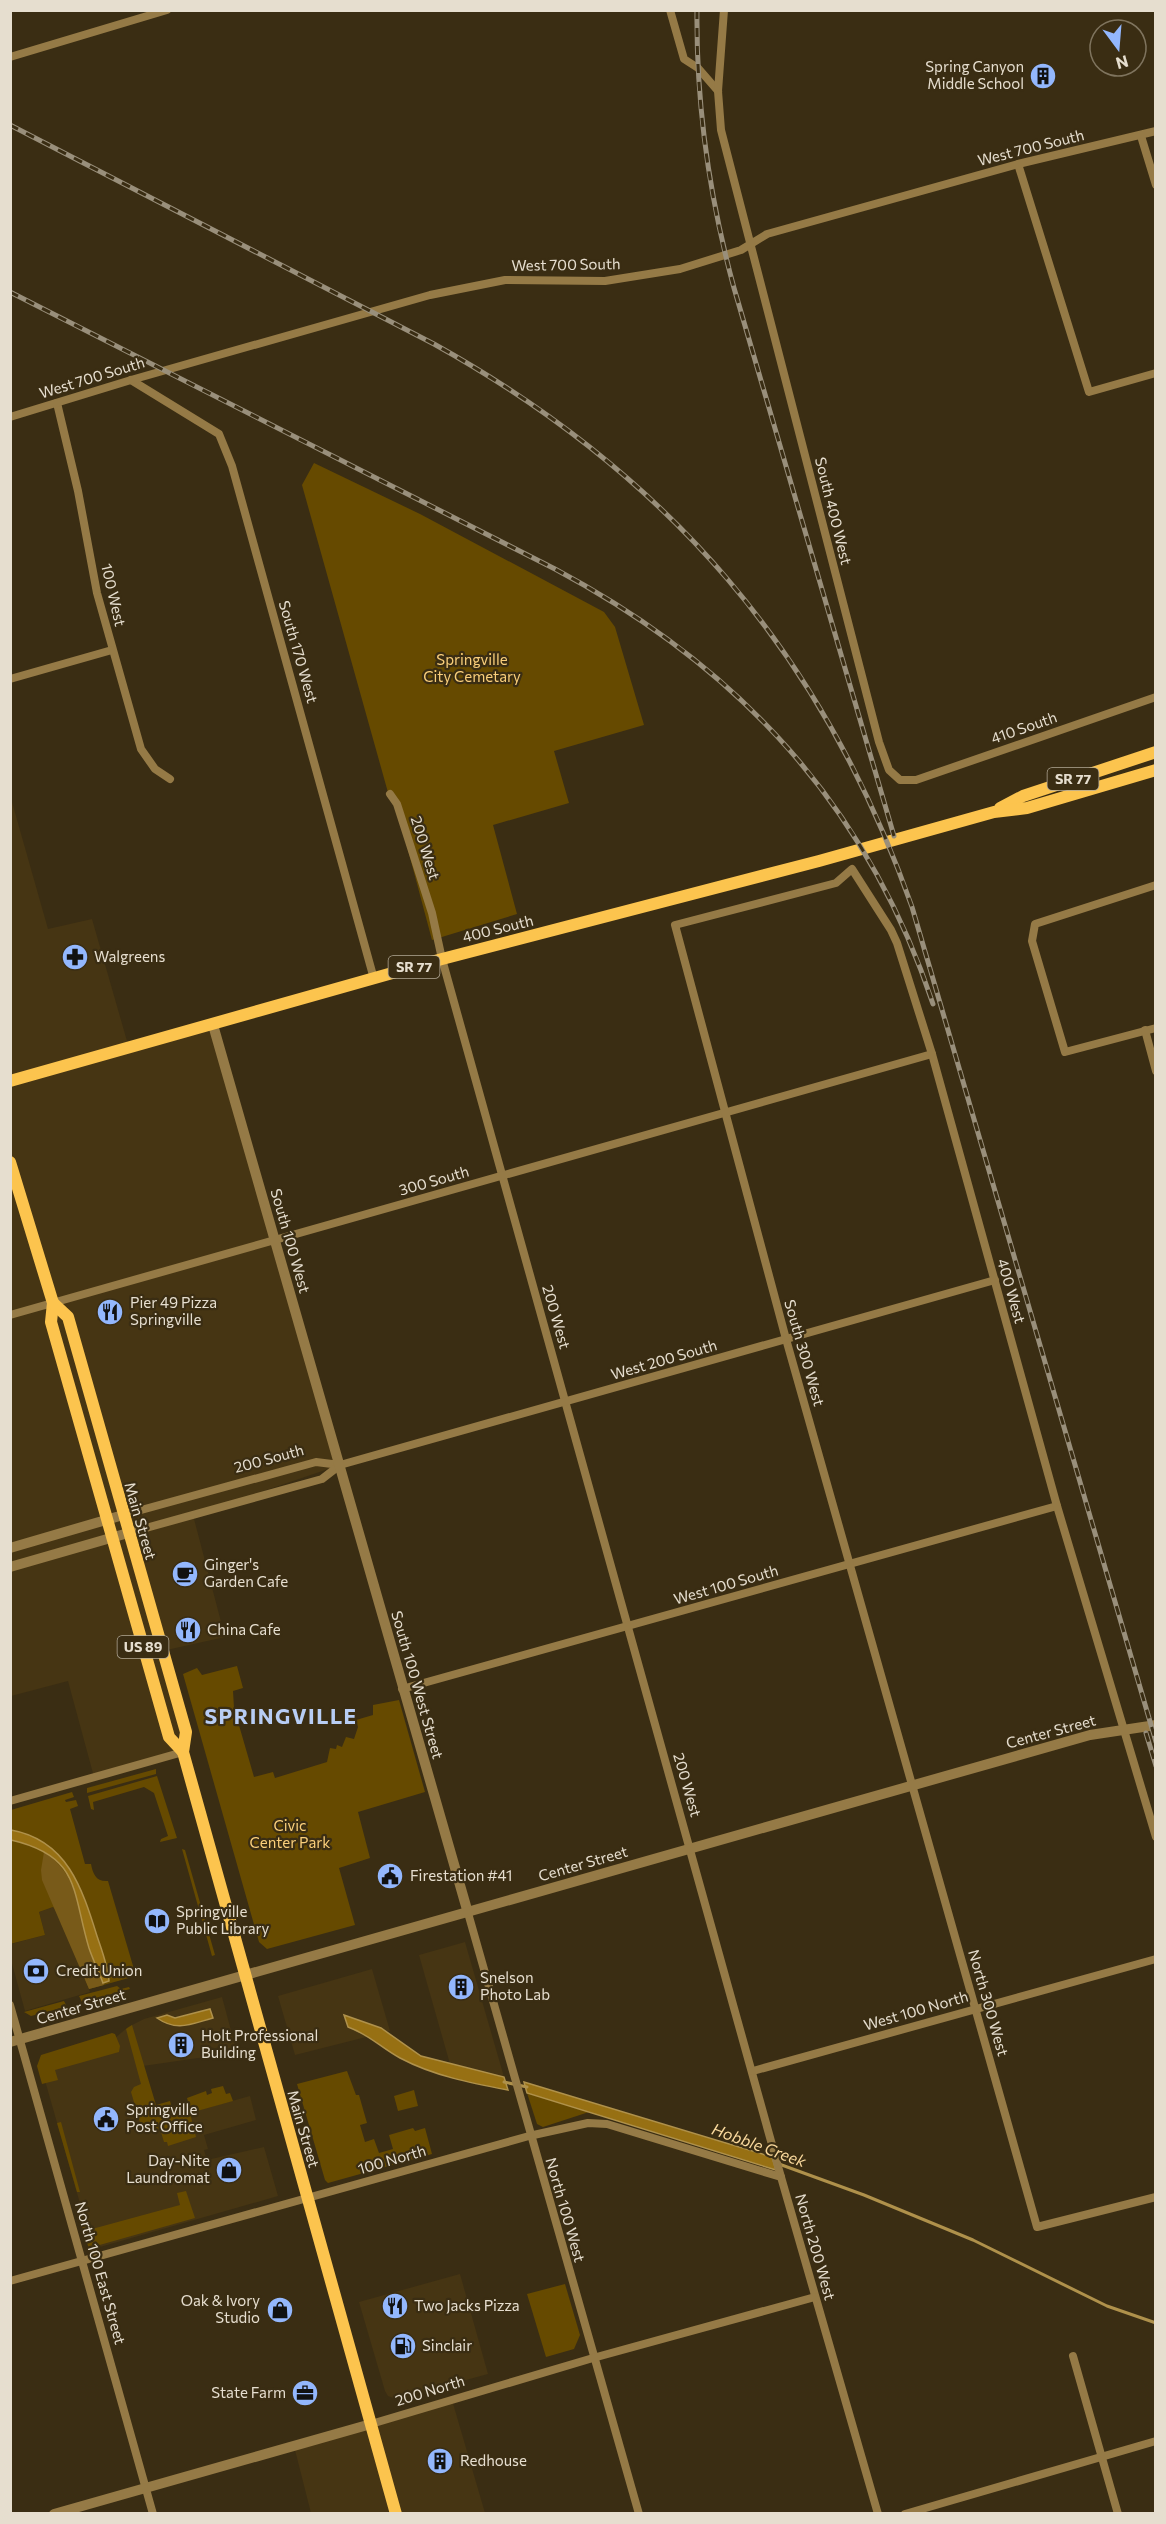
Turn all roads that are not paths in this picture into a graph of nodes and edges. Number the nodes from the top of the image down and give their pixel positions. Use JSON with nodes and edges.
{"nodes":[{"id":1,"x":167,"y":10,"type":"edge"},
{"id":2,"x":670,"y":10,"type":"edge"},
{"id":3,"x":724,"y":10,"type":"edge"},
{"id":4,"x":10,"y":57,"type":"edge"},
{"id":5,"x":718,"y":91,"type":"junction"},
{"id":6,"x":1155,"y":131,"type":"edge"},
{"id":7,"x":1141,"y":135,"type":"junction"},
{"id":8,"x":1018,"y":164,"type":"junction"},
{"id":9,"x":1155,"y":185,"type":"edge"},
{"id":10,"x":750,"y":243,"type":"junction"},
{"id":11,"x":1155,"y":373,"type":"edge"},
{"id":12,"x":131,"y":380,"type":"junction"},
{"id":13,"x":57,"y":403,"type":"junction"},
{"id":14,"x":10,"y":417,"type":"edge"},
{"id":15,"x":112,"y":650,"type":"junction"},
{"id":16,"x":10,"y":679,"type":"edge"},
{"id":17,"x":1155,"y":697,"type":"edge"},
{"id":18,"x":1155,"y":752,"type":"edge"},
{"id":19,"x":1155,"y":770,"type":"edge"},
{"id":20,"x":170,"y":779,"type":"dead end"},
{"id":21,"x":900,"y":780,"type":"joint"},
{"id":22,"x":390,"y":794,"type":"dead end"},
{"id":23,"x":994,"y":812,"type":"junction"},
{"id":24,"x":852,"y":869,"type":"joint"},
{"id":25,"x":1155,"y":885,"type":"edge"},
{"id":26,"x":442,"y":959,"type":"junction"},
{"id":27,"x":374,"y":979,"type":"junction"},
{"id":28,"x":213,"y":1025,"type":"junction"},
{"id":29,"x":1155,"y":1028,"type":"edge"},
{"id":30,"x":1145,"y":1030,"type":"junction"},
{"id":31,"x":932,"y":1054,"type":"junction"},
{"id":32,"x":1155,"y":1071,"type":"edge"},
{"id":33,"x":10,"y":1081,"type":"edge"},
{"id":34,"x":724,"y":1112,"type":"junction"},
{"id":35,"x":10,"y":1162,"type":"edge"},
{"id":36,"x":502,"y":1175,"type":"junction"},
{"id":37,"x":274,"y":1241,"type":"junction"},
{"id":38,"x":995,"y":1280,"type":"junction"},
{"id":39,"x":53,"y":1304,"type":"junction"},
{"id":40,"x":10,"y":1315,"type":"edge"},
{"id":41,"x":786,"y":1339,"type":"junction"},
{"id":42,"x":566,"y":1402,"type":"junction"},
{"id":43,"x":340,"y":1464,"type":"junction"},
{"id":44,"x":1057,"y":1506,"type":"junction"},
{"id":45,"x":123,"y":1515,"type":"junction"},
{"id":46,"x":107,"y":1520,"type":"junction"},
{"id":47,"x":128,"y":1533,"type":"junction"},
{"id":48,"x":112,"y":1538,"type":"junction"},
{"id":49,"x":10,"y":1548,"type":"edge"},
{"id":50,"x":849,"y":1564,"type":"junction"},
{"id":51,"x":10,"y":1567,"type":"edge"},
{"id":52,"x":627,"y":1627,"type":"junction"},
{"id":53,"x":402,"y":1689,"type":"junction"},
{"id":54,"x":1155,"y":1725,"type":"edge"},
{"id":55,"x":1125,"y":1728,"type":"junction"},
{"id":56,"x":183,"y":1752,"type":"junction"},
{"id":57,"x":912,"y":1786,"type":"junction"},
{"id":58,"x":10,"y":1801,"type":"edge"},
{"id":59,"x":1155,"y":1837,"type":"edge"},
{"id":60,"x":692,"y":1849,"type":"junction"},
{"id":61,"x":468,"y":1913,"type":"junction"},
{"id":62,"x":1155,"y":1959,"type":"edge"},
{"id":63,"x":244,"y":1976,"type":"junction"},
{"id":64,"x":10,"y":2005,"type":"edge"},
{"id":65,"x":975,"y":2009,"type":"junction"},
{"id":66,"x":15,"y":2041,"type":"edge"},
{"id":67,"x":753,"y":2071,"type":"junction"},
{"id":68,"x":530,"y":2136,"type":"junction"},
{"id":69,"x":781,"y":2177,"type":"junction"},
{"id":70,"x":1155,"y":2197,"type":"edge"},
{"id":71,"x":307,"y":2199,"type":"junction"},
{"id":72,"x":82,"y":2262,"type":"junction"},
{"id":73,"x":10,"y":2281,"type":"edge"},
{"id":74,"x":815,"y":2297,"type":"junction"},
{"id":75,"x":1073,"y":2356,"type":"dead end"},
{"id":76,"x":593,"y":2358,"type":"junction"},
{"id":77,"x":371,"y":2424,"type":"junction"},
{"id":78,"x":1155,"y":2442,"type":"edge"},
{"id":79,"x":1102,"y":2457,"type":"junction"},
{"id":80,"x":146,"y":2487,"type":"junction"},
{"id":81,"x":54,"y":2514,"type":"edge"},
{"id":82,"x":153,"y":2514,"type":"edge"},
{"id":83,"x":396,"y":2514,"type":"edge"},
{"id":84,"x":639,"y":2514,"type":"edge"},
{"id":85,"x":878,"y":2514,"type":"edge"},
{"id":86,"x":905,"y":2514,"type":"edge"},
{"id":87,"x":1118,"y":2514,"type":"edge"}],
"edges":[{"from":1,"to":4,"type":"street"},
{"from":2,"to":5,"type":"street"},
{"from":3,"to":5,"type":"street","name":"South 400 West"},
{"from":5,"to":10,"type":"street","name":"South 400 West"},
{"from":6,"to":7,"type":"street","name":"West 700 South"},
{"from":7,"to":8,"type":"street","name":"West 700 South"},
{"from":7,"to":9,"type":"street"},
{"from":8,"to":10,"type":"street","name":"West 700 South"},
{"from":8,"to":11,"type":"street"},
{"from":10,"to":12,"type":"street","name":"West 700 South"},
{"from":10,"to":21,"type":"street","name":"South 400 West"},
{"from":12,"to":13,"type":"street","name":"West 700 South"},
{"from":12,"to":27,"type":"street","name":"South 170 West"},
{"from":13,"to":14,"type":"street","name":"West 700 South"},
{"from":13,"to":15,"type":"street","name":"100 West"},
{"from":15,"to":16,"type":"street"},
{"from":15,"to":20,"type":"street","name":"100 West"},
{"from":17,"to":21,"type":"street","name":"410 South"},
{"from":18,"to":23,"type":"main road","name":"400 South","number":"SR 77"},
{"from":19,"to":23,"type":"main road","name":"400 South","number":"SR 77"},
{"from":22,"to":26,"type":"street","name":"200 West"},
{"from":23,"to":26,"type":"main road","name":"400 South","number":"SR 77"},
{"from":24,"to":31,"type":"street","name":"400 West"},
{"from":24,"to":34,"type":"street","name":"South 300 West"},
{"from":25,"to":30,"type":"street"},
{"from":26,"to":27,"type":"main road","name":"400 South","number":"SR 77"},
{"from":26,"to":36,"type":"street","name":"200 West"},
{"from":27,"to":28,"type":"main road","name":"400 South","number":"SR 77"},
{"from":28,"to":33,"type":"main road","name":"400 South","number":"SR 77"},
{"from":28,"to":37,"type":"street","name":"South 100 West"},
{"from":29,"to":30,"type":"street"},
{"from":30,"to":32,"type":"street"},
{"from":31,"to":34,"type":"street","name":"300 South"},
{"from":31,"to":38,"type":"street","name":"400 West"},
{"from":34,"to":36,"type":"street","name":"300 South"},
{"from":34,"to":41,"type":"street","name":"South 300 West"},
{"from":35,"to":39,"type":"main road","name":"Main Street","number":"US 89"},
{"from":36,"to":37,"type":"street","name":"300 South"},
{"from":36,"to":42,"type":"street","name":"200 West"},
{"from":37,"to":39,"type":"street","name":"300 South"},
{"from":37,"to":43,"type":"street","name":"South 100 West"},
{"from":38,"to":41,"type":"street","name":"West 200 South"},
{"from":38,"to":44,"type":"street","name":"400 West"},
{"from":39,"to":40,"type":"street","name":"300 South"},
{"from":39,"to":45,"type":"main road","name":"Main Street","number":"US 89"},
{"from":39,"to":46,"type":"main road","name":"Main Street","number":"US 89"},
{"from":41,"to":42,"type":"street","name":"West 200 South"},
{"from":41,"to":50,"type":"street","name":"South 300 West"},
{"from":42,"to":43,"type":"street","name":"West 200 South"},
{"from":42,"to":52,"type":"street","name":"200 West"},
{"from":43,"to":45,"type":"street","name":"200 South"},
{"from":43,"to":47,"type":"street"},
{"from":43,"to":53,"type":"street","name":"South 100 West Street"},
{"from":44,"to":50,"type":"street","name":"West 100 South"},
{"from":44,"to":55,"type":"street","name":"400 West"},
{"from":45,"to":46,"type":"street","name":"200 South"},
{"from":45,"to":47,"type":"main road","name":"Main Street","number":"US 89"},
{"from":46,"to":48,"type":"main road","name":"Main Street","number":"US 89"},
{"from":46,"to":49,"type":"street","name":"200 South"},
{"from":47,"to":48,"type":"street"},
{"from":47,"to":56,"type":"main road","name":"Main Street","number":"US 89"},
{"from":48,"to":51,"type":"street"},
{"from":48,"to":56,"type":"main road","name":"Main Street","number":"US 89"},
{"from":50,"to":52,"type":"street","name":"West 100 South"},
{"from":50,"to":57,"type":"street","name":"South 300 West"},
{"from":52,"to":53,"type":"street","name":"West 100 South"},
{"from":52,"to":60,"type":"street","name":"200 West"},
{"from":53,"to":61,"type":"street","name":"South 100 West Street"},
{"from":54,"to":55,"type":"street","name":"Center Street"},
{"from":55,"to":57,"type":"street","name":"Center Street"},
{"from":55,"to":59,"type":"street","name":"400 West"},
{"from":56,"to":58,"type":"street"},
{"from":56,"to":63,"type":"main road","name":"Main Street","number":"US 89"},
{"from":57,"to":60,"type":"street","name":"Center Street"},
{"from":57,"to":65,"type":"street","name":"North 300 West"},
{"from":60,"to":61,"type":"street","name":"Center Street"},
{"from":60,"to":67,"type":"street","name":"North 200 West"},
{"from":61,"to":63,"type":"street","name":"Center Street"},
{"from":61,"to":68,"type":"street","name":"North 100 West"},
{"from":62,"to":65,"type":"street","name":"West 100 North"},
{"from":63,"to":66,"type":"street","name":"Center Street"},
{"from":63,"to":71,"type":"main road","name":"Main Street","number":"US 89"},
{"from":64,"to":66,"type":"street","name":"North 100 East Street"},
{"from":65,"to":67,"type":"street","name":"West 100 North"},
{"from":65,"to":70,"type":"street","name":"North 300 West"},
{"from":66,"to":72,"type":"street","name":"North 100 East Street"},
{"from":67,"to":69,"type":"street","name":"North 200 West"},
{"from":68,"to":69,"type":"street","name":"100 North"},
{"from":68,"to":71,"type":"street","name":"100 North"},
{"from":68,"to":76,"type":"street","name":"North 100 West"},
{"from":69,"to":74,"type":"street","name":"North 200 West"},
{"from":71,"to":72,"type":"street","name":"100 North"},
{"from":71,"to":77,"type":"main road","name":"Main Street","number":"US 89"},
{"from":72,"to":73,"type":"street","name":"100 North"},
{"from":72,"to":80,"type":"street","name":"North 100 East Street"},
{"from":74,"to":76,"type":"street","name":"200 North"},
{"from":74,"to":85,"type":"street","name":"North 200 West"},
{"from":75,"to":79,"type":"street"},
{"from":76,"to":77,"type":"street","name":"200 North"},
{"from":76,"to":84,"type":"street","name":"North 100 West"},
{"from":77,"to":80,"type":"street","name":"200 North"},
{"from":77,"to":83,"type":"main road","name":"Main Street","number":"US 89"},
{"from":78,"to":79,"type":"street"},
{"from":79,"to":86,"type":"street"},
{"from":79,"to":87,"type":"street"},
{"from":80,"to":81,"type":"street","name":"200 North"},
{"from":80,"to":82,"type":"street","name":"North 100 East Street"}]}
